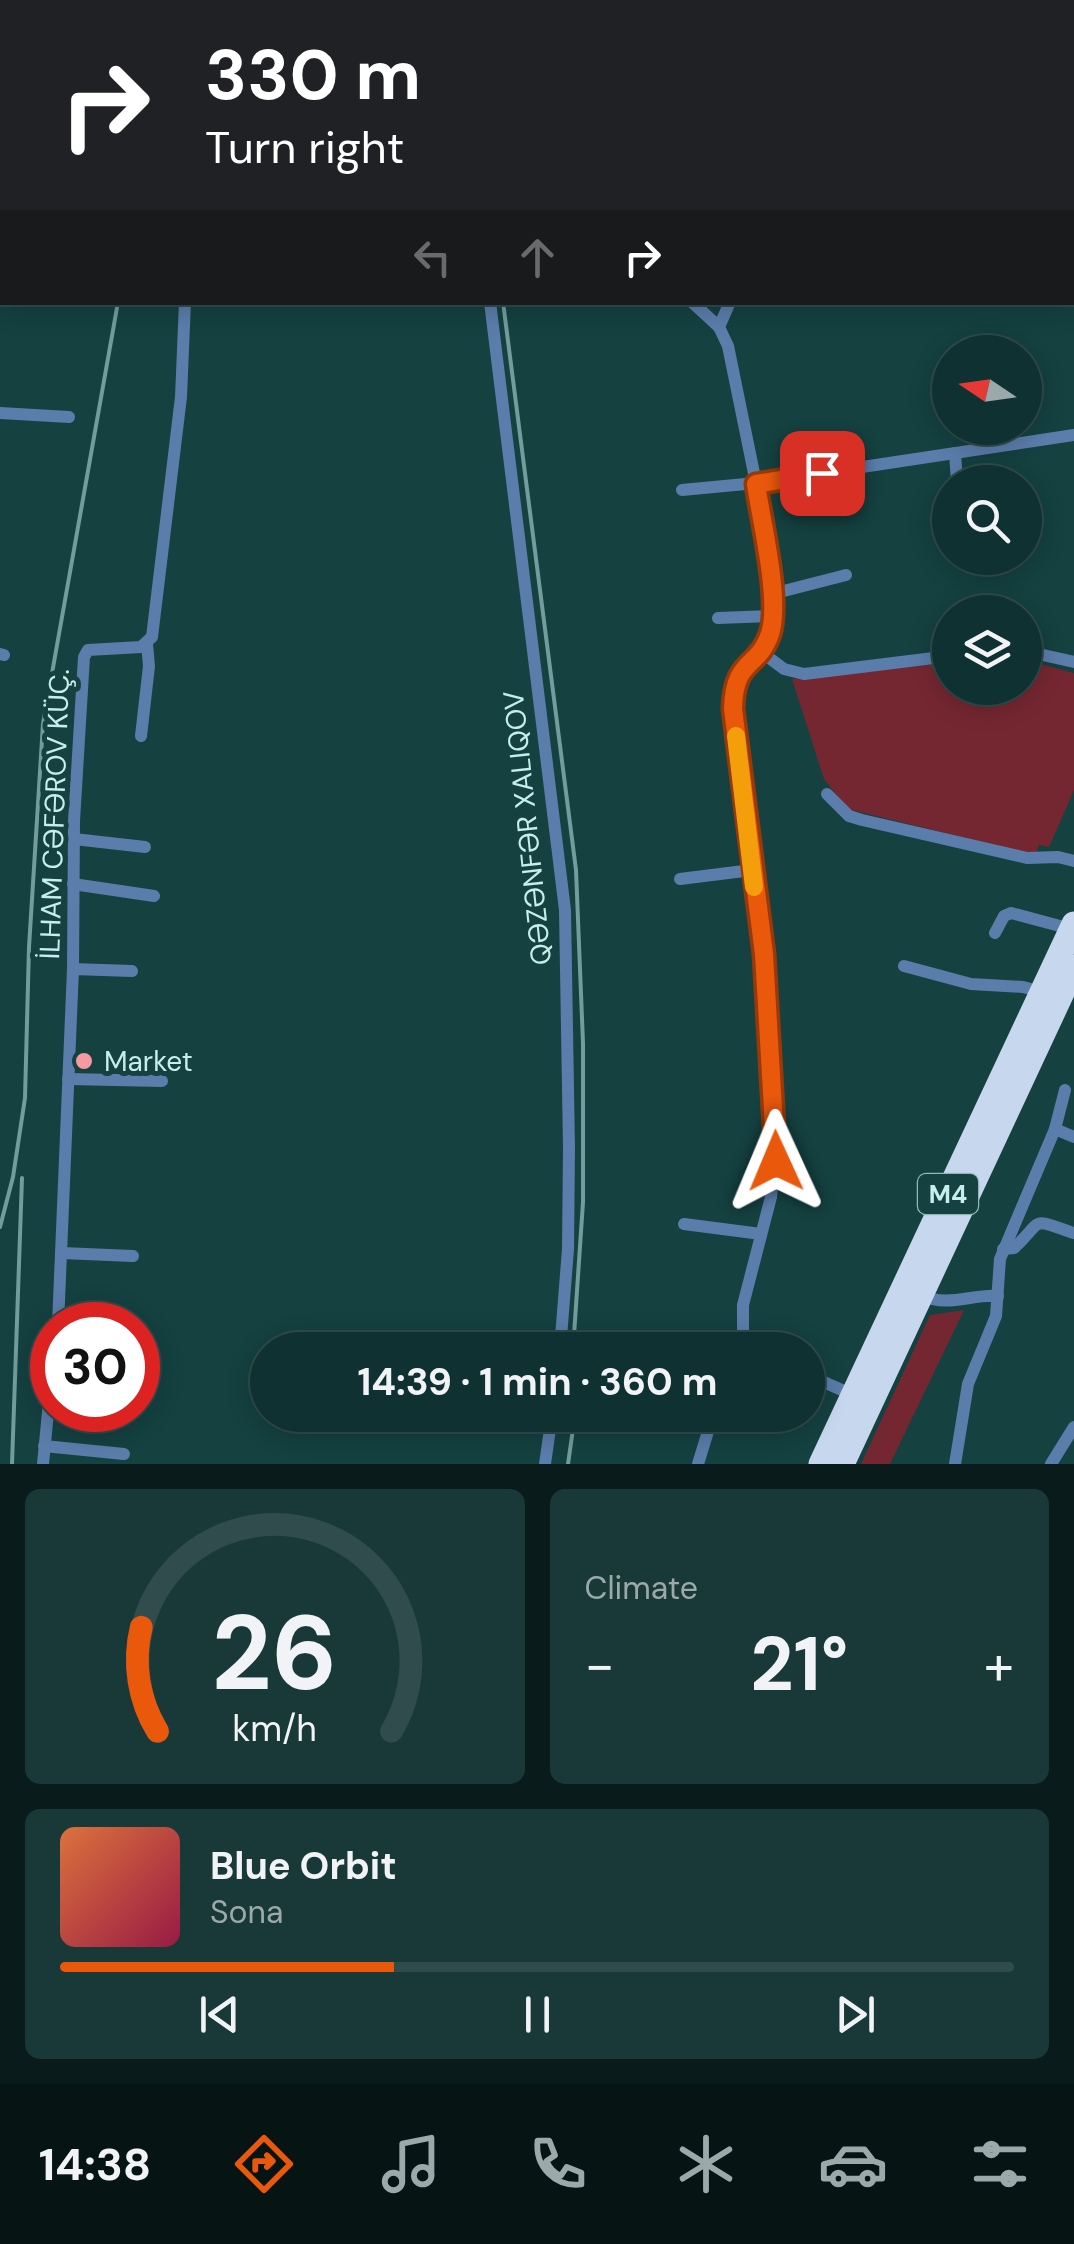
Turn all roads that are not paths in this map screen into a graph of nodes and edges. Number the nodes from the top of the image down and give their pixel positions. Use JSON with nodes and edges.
{"nodes":[{"id":1,"x":185,"y":305,"type":"edge"},
{"id":2,"x":490,"y":305,"type":"edge"},
{"id":3,"x":695,"y":305,"type":"edge"},
{"id":4,"x":729,"y":305,"type":"edge"},
{"id":5,"x":719,"y":327,"type":"junction"},
{"id":6,"x":0,"y":413,"type":"edge"},
{"id":7,"x":69,"y":418,"type":"dead end"},
{"id":8,"x":1074,"y":435,"type":"edge"},
{"id":9,"x":955,"y":453,"type":"junction"},
{"id":10,"x":955,"y":465,"type":"edge"},
{"id":11,"x":756,"y":484,"type":"junction"},
{"id":12,"x":682,"y":490,"type":"dead end"},
{"id":13,"x":846,"y":575,"type":"dead end"},
{"id":14,"x":772,"y":594,"type":"junction"},
{"id":15,"x":773,"y":616,"type":"junction"},
{"id":16,"x":718,"y":618,"type":"dead end"},
{"id":17,"x":147,"y":644,"type":"junction"},
{"id":18,"x":760,"y":651,"type":"junction"},
{"id":19,"x":1042,"y":655,"type":"edge"},
{"id":20,"x":932,"y":658,"type":"edge"},
{"id":21,"x":1074,"y":662,"type":"edge"},
{"id":22,"x":140,"y":736,"type":"dead end"},
{"id":23,"x":826,"y":794,"type":"dead end"},
{"id":24,"x":74,"y":839,"type":"junction"},
{"id":25,"x":145,"y":847,"type":"dead end"},
{"id":26,"x":1074,"y":861,"type":"edge"},
{"id":27,"x":752,"y":870,"type":"junction"},
{"id":28,"x":680,"y":879,"type":"dead end"},
{"id":29,"x":73,"y":884,"type":"junction"},
{"id":30,"x":154,"y":896,"type":"dead end"},
{"id":31,"x":1073,"y":927,"type":"edge"},
{"id":32,"x":996,"y":934,"type":"dead end"},
{"id":33,"x":904,"y":966,"type":"dead end"},
{"id":34,"x":1074,"y":966,"type":"edge"},
{"id":35,"x":73,"y":968,"type":"junction"},
{"id":36,"x":132,"y":970,"type":"dead end"},
{"id":37,"x":1042,"y":992,"type":"junction"},
{"id":38,"x":68,"y":1079,"type":"junction"},
{"id":39,"x":162,"y":1081,"type":"dead end"},
{"id":40,"x":1066,"y":1090,"type":"dead end"},
{"id":41,"x":1054,"y":1130,"type":"junction"},
{"id":42,"x":1074,"y":1138,"type":"edge"},
{"id":43,"x":684,"y":1224,"type":"dead end"},
{"id":44,"x":761,"y":1234,"type":"junction"},
{"id":45,"x":1073,"y":1234,"type":"edge"},
{"id":46,"x":1004,"y":1249,"type":"junction"},
{"id":47,"x":62,"y":1253,"type":"junction"},
{"id":48,"x":134,"y":1256,"type":"dead end"},
{"id":49,"x":921,"y":1295,"type":"junction"},
{"id":50,"x":998,"y":1296,"type":"junction"},
{"id":51,"x":59,"y":1302,"type":"edge"},
{"id":52,"x":561,"y":1332,"type":"edge"},
{"id":53,"x":745,"y":1332,"type":"edge"},
{"id":54,"x":825,"y":1382,"type":"edge"},
{"id":55,"x":854,"y":1395,"type":"junction"},
{"id":56,"x":1074,"y":1427,"type":"edge"},
{"id":57,"x":45,"y":1432,"type":"edge"},
{"id":58,"x":550,"y":1432,"type":"edge"},
{"id":59,"x":708,"y":1432,"type":"edge"},
{"id":60,"x":44,"y":1446,"type":"junction"},
{"id":61,"x":124,"y":1454,"type":"dead end"},
{"id":62,"x":43,"y":1464,"type":"edge"},
{"id":63,"x":545,"y":1464,"type":"edge"},
{"id":64,"x":698,"y":1464,"type":"edge"},
{"id":65,"x":821,"y":1464,"type":"edge"},
{"id":66,"x":842,"y":1464,"type":"edge"},
{"id":67,"x":955,"y":1464,"type":"edge"},
{"id":68,"x":1051,"y":1464,"type":"edge"}],
"edges":[{"from":1,"to":17,"type":"street"},
{"from":2,"to":52,"type":"street"},
{"from":3,"to":5,"type":"street"},
{"from":4,"to":5,"type":"street"},
{"from":5,"to":11,"type":"street"},
{"from":6,"to":7,"type":"street"},
{"from":8,"to":9,"type":"street"},
{"from":9,"to":10,"type":"street"},
{"from":9,"to":11,"type":"street"},
{"from":11,"to":12,"type":"street"},
{"from":11,"to":14,"type":"street"},
{"from":13,"to":14,"type":"street"},
{"from":14,"to":15,"type":"street"},
{"from":15,"to":16,"type":"street"},
{"from":15,"to":18,"type":"street"},
{"from":17,"to":22,"type":"street"},
{"from":17,"to":24,"type":"street","name":"İLHAM CƏFƏROV KÜÇ."},
{"from":18,"to":20,"type":"street"},
{"from":18,"to":27,"type":"street"},
{"from":19,"to":21,"type":"street"},
{"from":23,"to":26,"type":"street"},
{"from":24,"to":25,"type":"street"},
{"from":24,"to":29,"type":"street","name":"İLHAM CƏFƏROV KÜÇ."},
{"from":27,"to":28,"type":"street"},
{"from":27,"to":44,"type":"street"},
{"from":29,"to":30,"type":"street"},
{"from":29,"to":35,"type":"street","name":"İLHAM CƏFƏROV KÜÇ."},
{"from":31,"to":32,"type":"street"},
{"from":31,"to":37,"type":"highway","number":"M4"},
{"from":33,"to":37,"type":"street"},
{"from":34,"to":49,"type":"highway","number":"M4"},
{"from":35,"to":36,"type":"street"},
{"from":35,"to":38,"type":"street","name":"İLHAM CƏFƏROV KÜÇ."},
{"from":37,"to":55,"type":"highway","number":"M4"},
{"from":38,"to":39,"type":"street"},
{"from":38,"to":47,"type":"street","name":"İLHAM CƏFƏROV KÜÇ."},
{"from":40,"to":41,"type":"street"},
{"from":41,"to":42,"type":"street"},
{"from":41,"to":46,"type":"street"},
{"from":43,"to":44,"type":"street"},
{"from":44,"to":53,"type":"street"},
{"from":45,"to":46,"type":"street"},
{"from":46,"to":50,"type":"street"},
{"from":47,"to":48,"type":"street"},
{"from":47,"to":51,"type":"street","name":"İLHAM CƏFƏROV KÜÇ."},
{"from":49,"to":50,"type":"street"},
{"from":49,"to":66,"type":"highway","number":"M4"},
{"from":50,"to":67,"type":"street"},
{"from":54,"to":55,"type":"street"},
{"from":55,"to":65,"type":"highway","number":"M4"},
{"from":56,"to":68,"type":"street"},
{"from":57,"to":60,"type":"street"},
{"from":58,"to":63,"type":"street"},
{"from":59,"to":64,"type":"street"},
{"from":60,"to":61,"type":"street"},
{"from":60,"to":62,"type":"street"}]}
